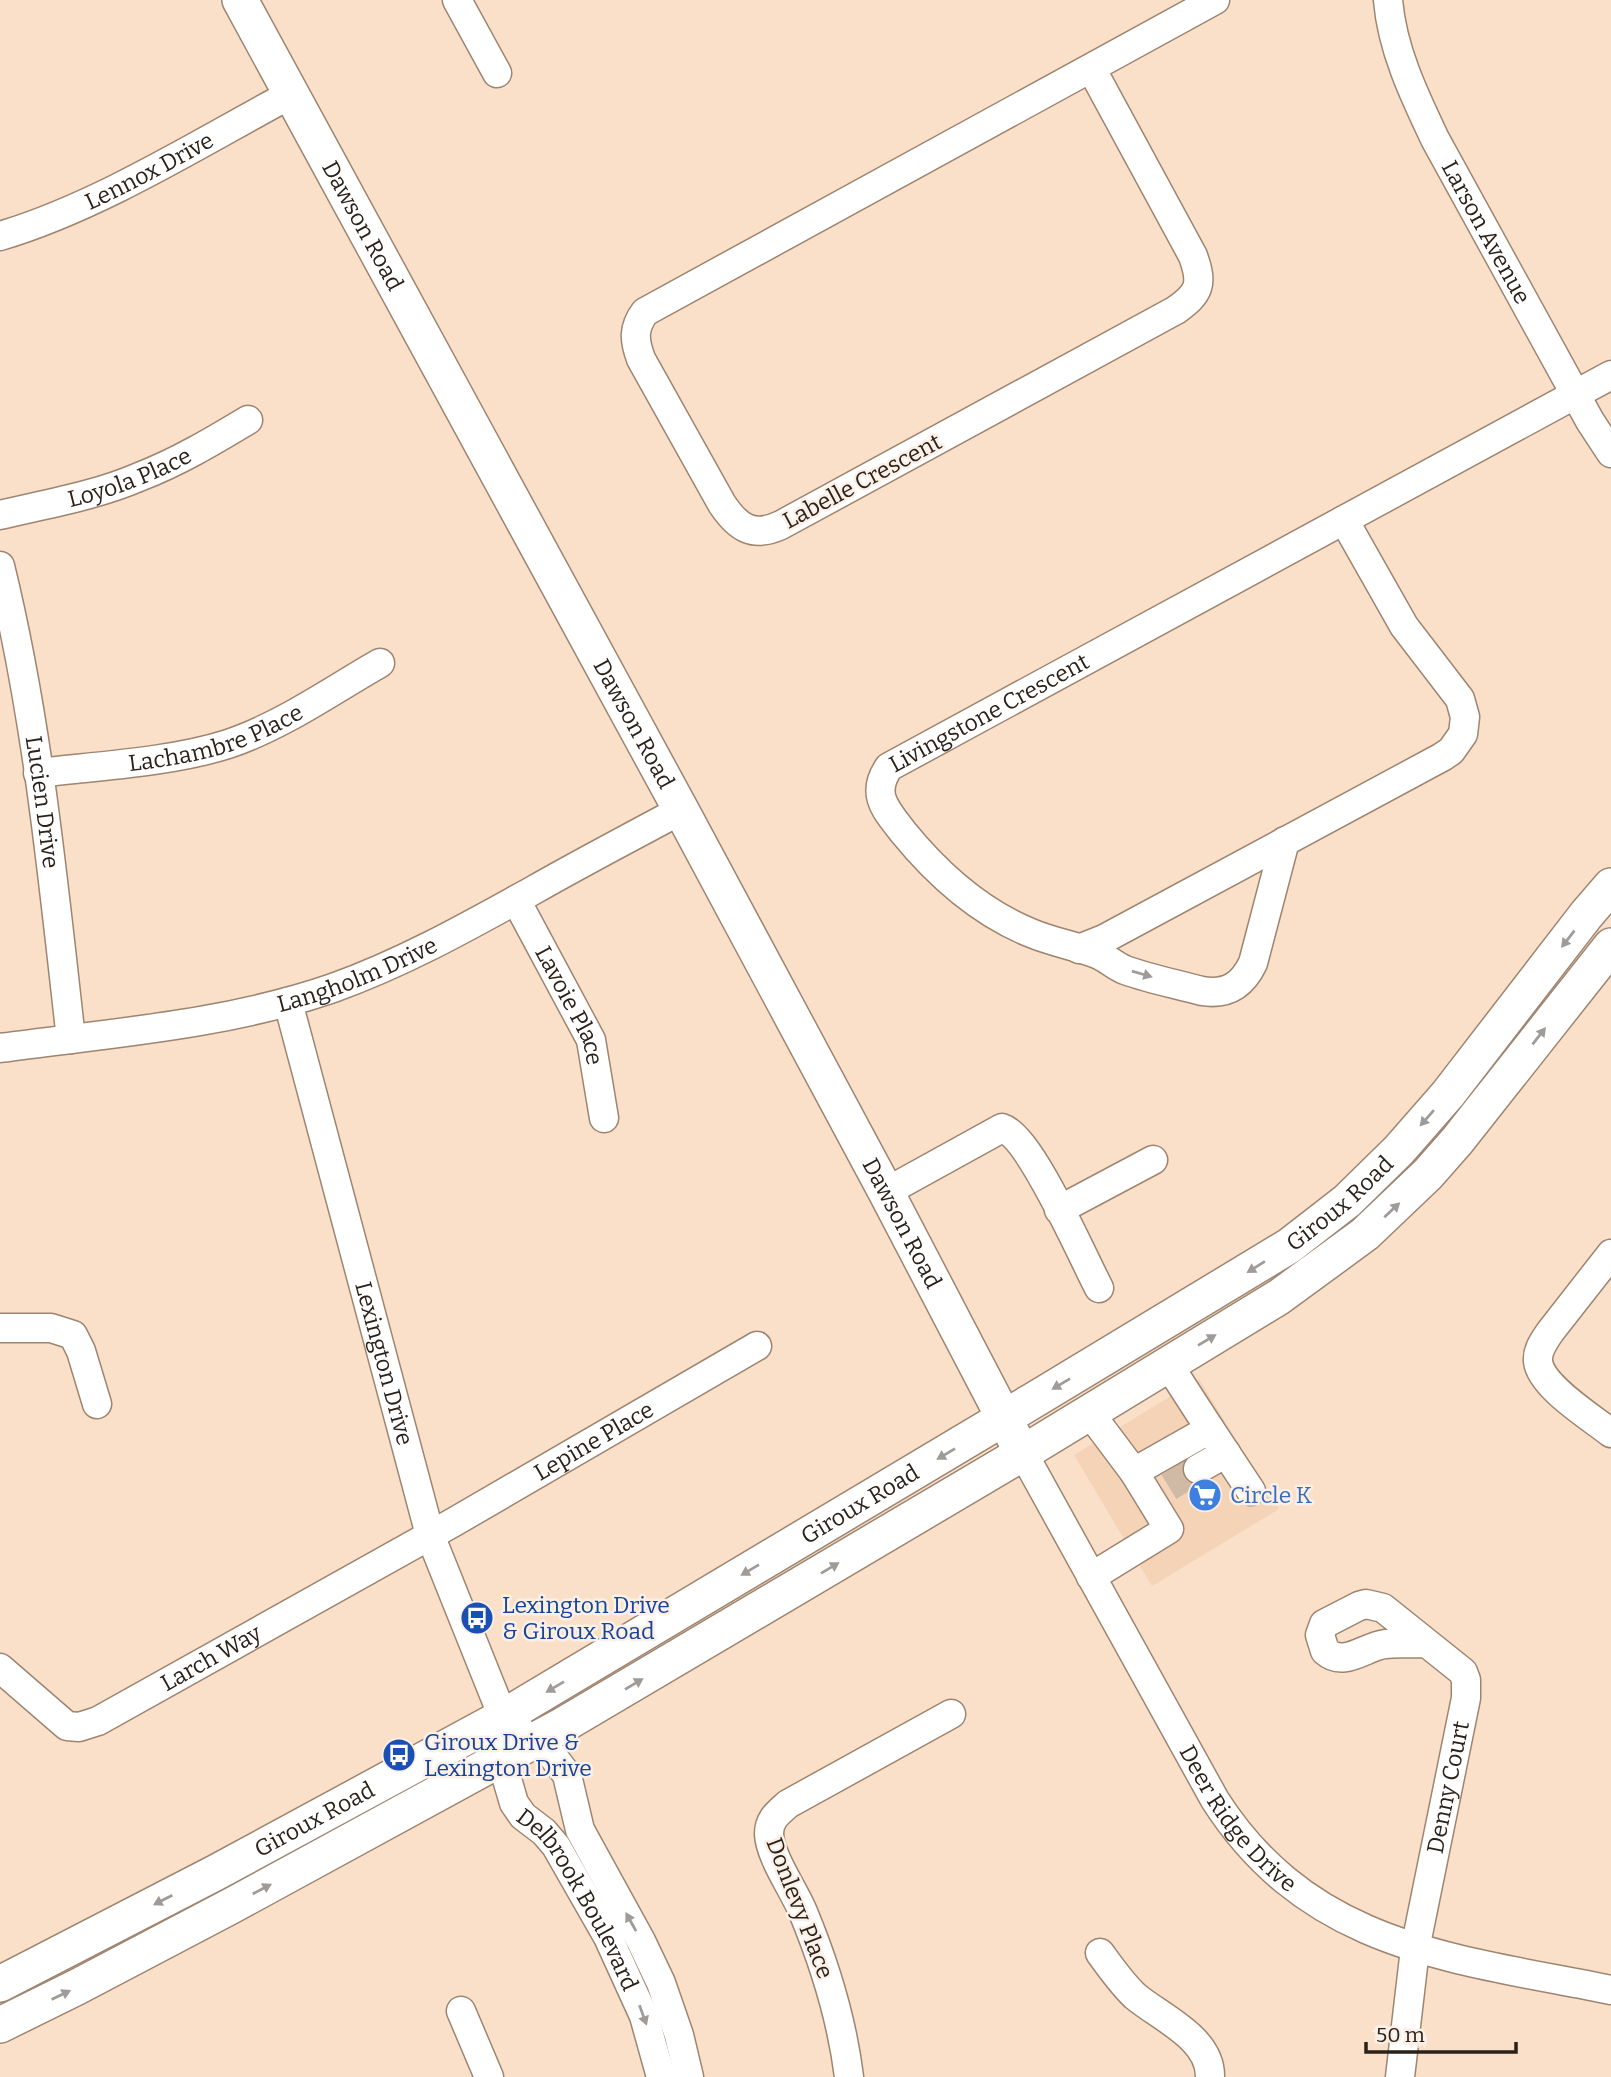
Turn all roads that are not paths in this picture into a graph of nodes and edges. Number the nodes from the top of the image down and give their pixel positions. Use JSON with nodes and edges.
{"nodes":[{"id":1,"x":240,"y":0,"type":"edge"},
{"id":2,"x":457,"y":0,"type":"edge"},
{"id":3,"x":1215,"y":0,"type":"edge"},
{"id":4,"x":1388,"y":0,"type":"edge"},
{"id":5,"x":1091,"y":68,"type":"junction"},
{"id":6,"x":497,"y":74,"type":"dead end"},
{"id":7,"x":290,"y":94,"type":"junction"},
{"id":8,"x":0,"y":236,"type":"edge"},
{"id":9,"x":1611,"y":375,"type":"edge"},
{"id":10,"x":1575,"y":395,"type":"junction"},
{"id":11,"x":248,"y":420,"type":"dead end"},
{"id":12,"x":1611,"y":453,"type":"edge"},
{"id":13,"x":0,"y":515,"type":"edge"},
{"id":14,"x":1344,"y":520,"type":"junction"},
{"id":15,"x":0,"y":566,"type":"edge"},
{"id":16,"x":380,"y":663,"type":"dead end"},
{"id":17,"x":38,"y":774,"type":"junction"},
{"id":18,"x":681,"y":810,"type":"junction"},
{"id":19,"x":1285,"y":841,"type":"junction"},
{"id":20,"x":1611,"y":887,"type":"edge"},
{"id":21,"x":516,"y":900,"type":"junction"},
{"id":22,"x":1611,"y":946,"type":"edge"},
{"id":23,"x":1079,"y":948,"type":"junction"},
{"id":24,"x":288,"y":1002,"type":"junction"},
{"id":25,"x":71,"y":1039,"type":"junction"},
{"id":26,"x":0,"y":1048,"type":"edge"},
{"id":27,"x":604,"y":1118,"type":"dead end"},
{"id":28,"x":1153,"y":1160,"type":"dead end"},
{"id":29,"x":886,"y":1192,"type":"junction"},
{"id":30,"x":1059,"y":1210,"type":"junction"},
{"id":31,"x":1611,"y":1254,"type":"edge"},
{"id":32,"x":1099,"y":1288,"type":"dead end"},
{"id":33,"x":0,"y":1328,"type":"edge"},
{"id":34,"x":757,"y":1346,"type":"dead end"},
{"id":35,"x":1168,"y":1364,"type":"junction"},
{"id":36,"x":97,"y":1404,"type":"dead end"},
{"id":37,"x":1089,"y":1412,"type":"junction"},
{"id":38,"x":1004,"y":1419,"type":"junction"},
{"id":39,"x":1210,"y":1429,"type":"junction"},
{"id":40,"x":1611,"y":1433,"type":"edge"},
{"id":41,"x":1023,"y":1453,"type":"junction"},
{"id":42,"x":1226,"y":1453,"type":"junction"},
{"id":43,"x":1198,"y":1469,"type":"tunnel mouth"},
{"id":44,"x":1135,"y":1472,"type":"junction"},
{"id":45,"x":1251,"y":1490,"type":"dead end"},
{"id":46,"x":430,"y":1535,"type":"junction"},
{"id":47,"x":1091,"y":1577,"type":"junction"},
{"id":48,"x":1425,"y":1643,"type":"dead end"},
{"id":49,"x":0,"y":1668,"type":"edge"},
{"id":50,"x":951,"y":1714,"type":"dead end"},
{"id":51,"x":503,"y":1717,"type":"junction"},
{"id":52,"x":519,"y":1750,"type":"junction"},
{"id":53,"x":1415,"y":1949,"type":"junction"},
{"id":54,"x":1100,"y":1954,"type":"dead end"},
{"id":55,"x":0,"y":1984,"type":"edge"},
{"id":56,"x":1611,"y":1990,"type":"edge"},
{"id":57,"x":461,"y":2011,"type":"dead end"},
{"id":58,"x":0,"y":2025,"type":"edge"},
{"id":59,"x":489,"y":2077,"type":"edge"},
{"id":60,"x":661,"y":2077,"type":"edge"},
{"id":61,"x":689,"y":2077,"type":"edge"},
{"id":62,"x":849,"y":2077,"type":"edge"},
{"id":63,"x":1210,"y":2077,"type":"edge"},
{"id":64,"x":1400,"y":2077,"type":"edge"}],
"edges":[{"from":1,"to":7,"type":"main road","name":"Dawson Road"},
{"from":2,"to":6,"type":"street"},
{"from":3,"to":5,"type":"street","name":"Labelle Crescent"},
{"from":4,"to":10,"type":"street","name":"Larson Avenue"},
{"from":5,"to":5,"type":"street","name":"Labelle Crescent"},
{"from":7,"to":8,"type":"street","name":"Lennox Drive"},
{"from":7,"to":18,"type":"main road","name":"Dawson Road"},
{"from":9,"to":10,"type":"street","name":"Livingstone Crescent"},
{"from":10,"to":12,"type":"street","name":"Larson Avenue"},
{"from":10,"to":14,"type":"street","name":"Livingstone Crescent"},
{"from":11,"to":13,"type":"street","name":"Loyola Place"},
{"from":14,"to":19,"type":"street"},
{"from":14,"to":23,"type":"street","name":"Livingstone Crescent"},
{"from":15,"to":17,"type":"street","name":"Lucien Drive"},
{"from":16,"to":17,"type":"street","name":"Lachambre Place"},
{"from":17,"to":25,"type":"street","name":"Lucien Drive"},
{"from":18,"to":21,"type":"street","name":"Langholm Drive"},
{"from":18,"to":29,"type":"main road","name":"Dawson Road"},
{"from":19,"to":23,"type":"street"},
{"from":23,"to":19,"type":"street","name":"Livingstone Crescent","one_way":true},
{"from":20,"to":38,"type":"main road","name":"Giroux Road","one_way":true},
{"from":21,"to":24,"type":"street","name":"Langholm Drive"},
{"from":21,"to":27,"type":"street","name":"Lavoie Place"},
{"from":35,"to":22,"type":"main road","name":"Giroux Road","one_way":true},
{"from":24,"to":25,"type":"street","name":"Langholm Drive"},
{"from":24,"to":46,"type":"street","name":"Lexington Drive"},
{"from":25,"to":26,"type":"street","name":"Langholm Drive"},
{"from":28,"to":30,"type":"street"},
{"from":29,"to":30,"type":"street"},
{"from":29,"to":38,"type":"main road","name":"Dawson Road"},
{"from":30,"to":32,"type":"street"},
{"from":31,"to":40,"type":"street"},
{"from":33,"to":36,"type":"street"},
{"from":34,"to":46,"type":"street","name":"Lepine Place"},
{"from":35,"to":37,"type":"main road","name":"Giroux Road"},
{"from":35,"to":39,"type":"street"},
{"from":37,"to":41,"type":"main road","name":"Giroux Road"},
{"from":37,"to":44,"type":"street"},
{"from":38,"to":41,"type":"main road","name":"Dawson Road"},
{"from":38,"to":51,"type":"main road","name":"Giroux Road","one_way":true},
{"from":39,"to":42,"type":"street"},
{"from":39,"to":44,"type":"street"},
{"from":41,"to":47,"type":"street","name":"Deer Ridge Drive"},
{"from":52,"to":41,"type":"main road","name":"Giroux Road","one_way":true},
{"from":42,"to":43,"type":"street"},
{"from":42,"to":45,"type":"street"},
{"from":44,"to":47,"type":"street"},
{"from":46,"to":49,"type":"street","name":"Larch Way"},
{"from":46,"to":51,"type":"street","name":"Lexington Drive"},
{"from":47,"to":53,"type":"street","name":"Deer Ridge Drive"},
{"from":48,"to":53,"type":"street","name":"Denny Court"},
{"from":50,"to":62,"type":"street","name":"Donlevy Place"},
{"from":51,"to":52,"type":"street","name":"Delbrook Boulevard"},
{"from":51,"to":55,"type":"main road","name":"Giroux Road","one_way":true},
{"from":58,"to":52,"type":"main road","name":"Giroux Road","one_way":true},
{"from":52,"to":60,"type":"street","name":"Delbrook Boulevard","one_way":true},
{"from":61,"to":52,"type":"street","name":"Delbrook Boulevard","one_way":true},
{"from":53,"to":56,"type":"street","name":"Deer Ridge Drive"},
{"from":53,"to":64,"type":"street","name":"Denny Court"},
{"from":54,"to":63,"type":"street"},
{"from":57,"to":59,"type":"street"}]}
